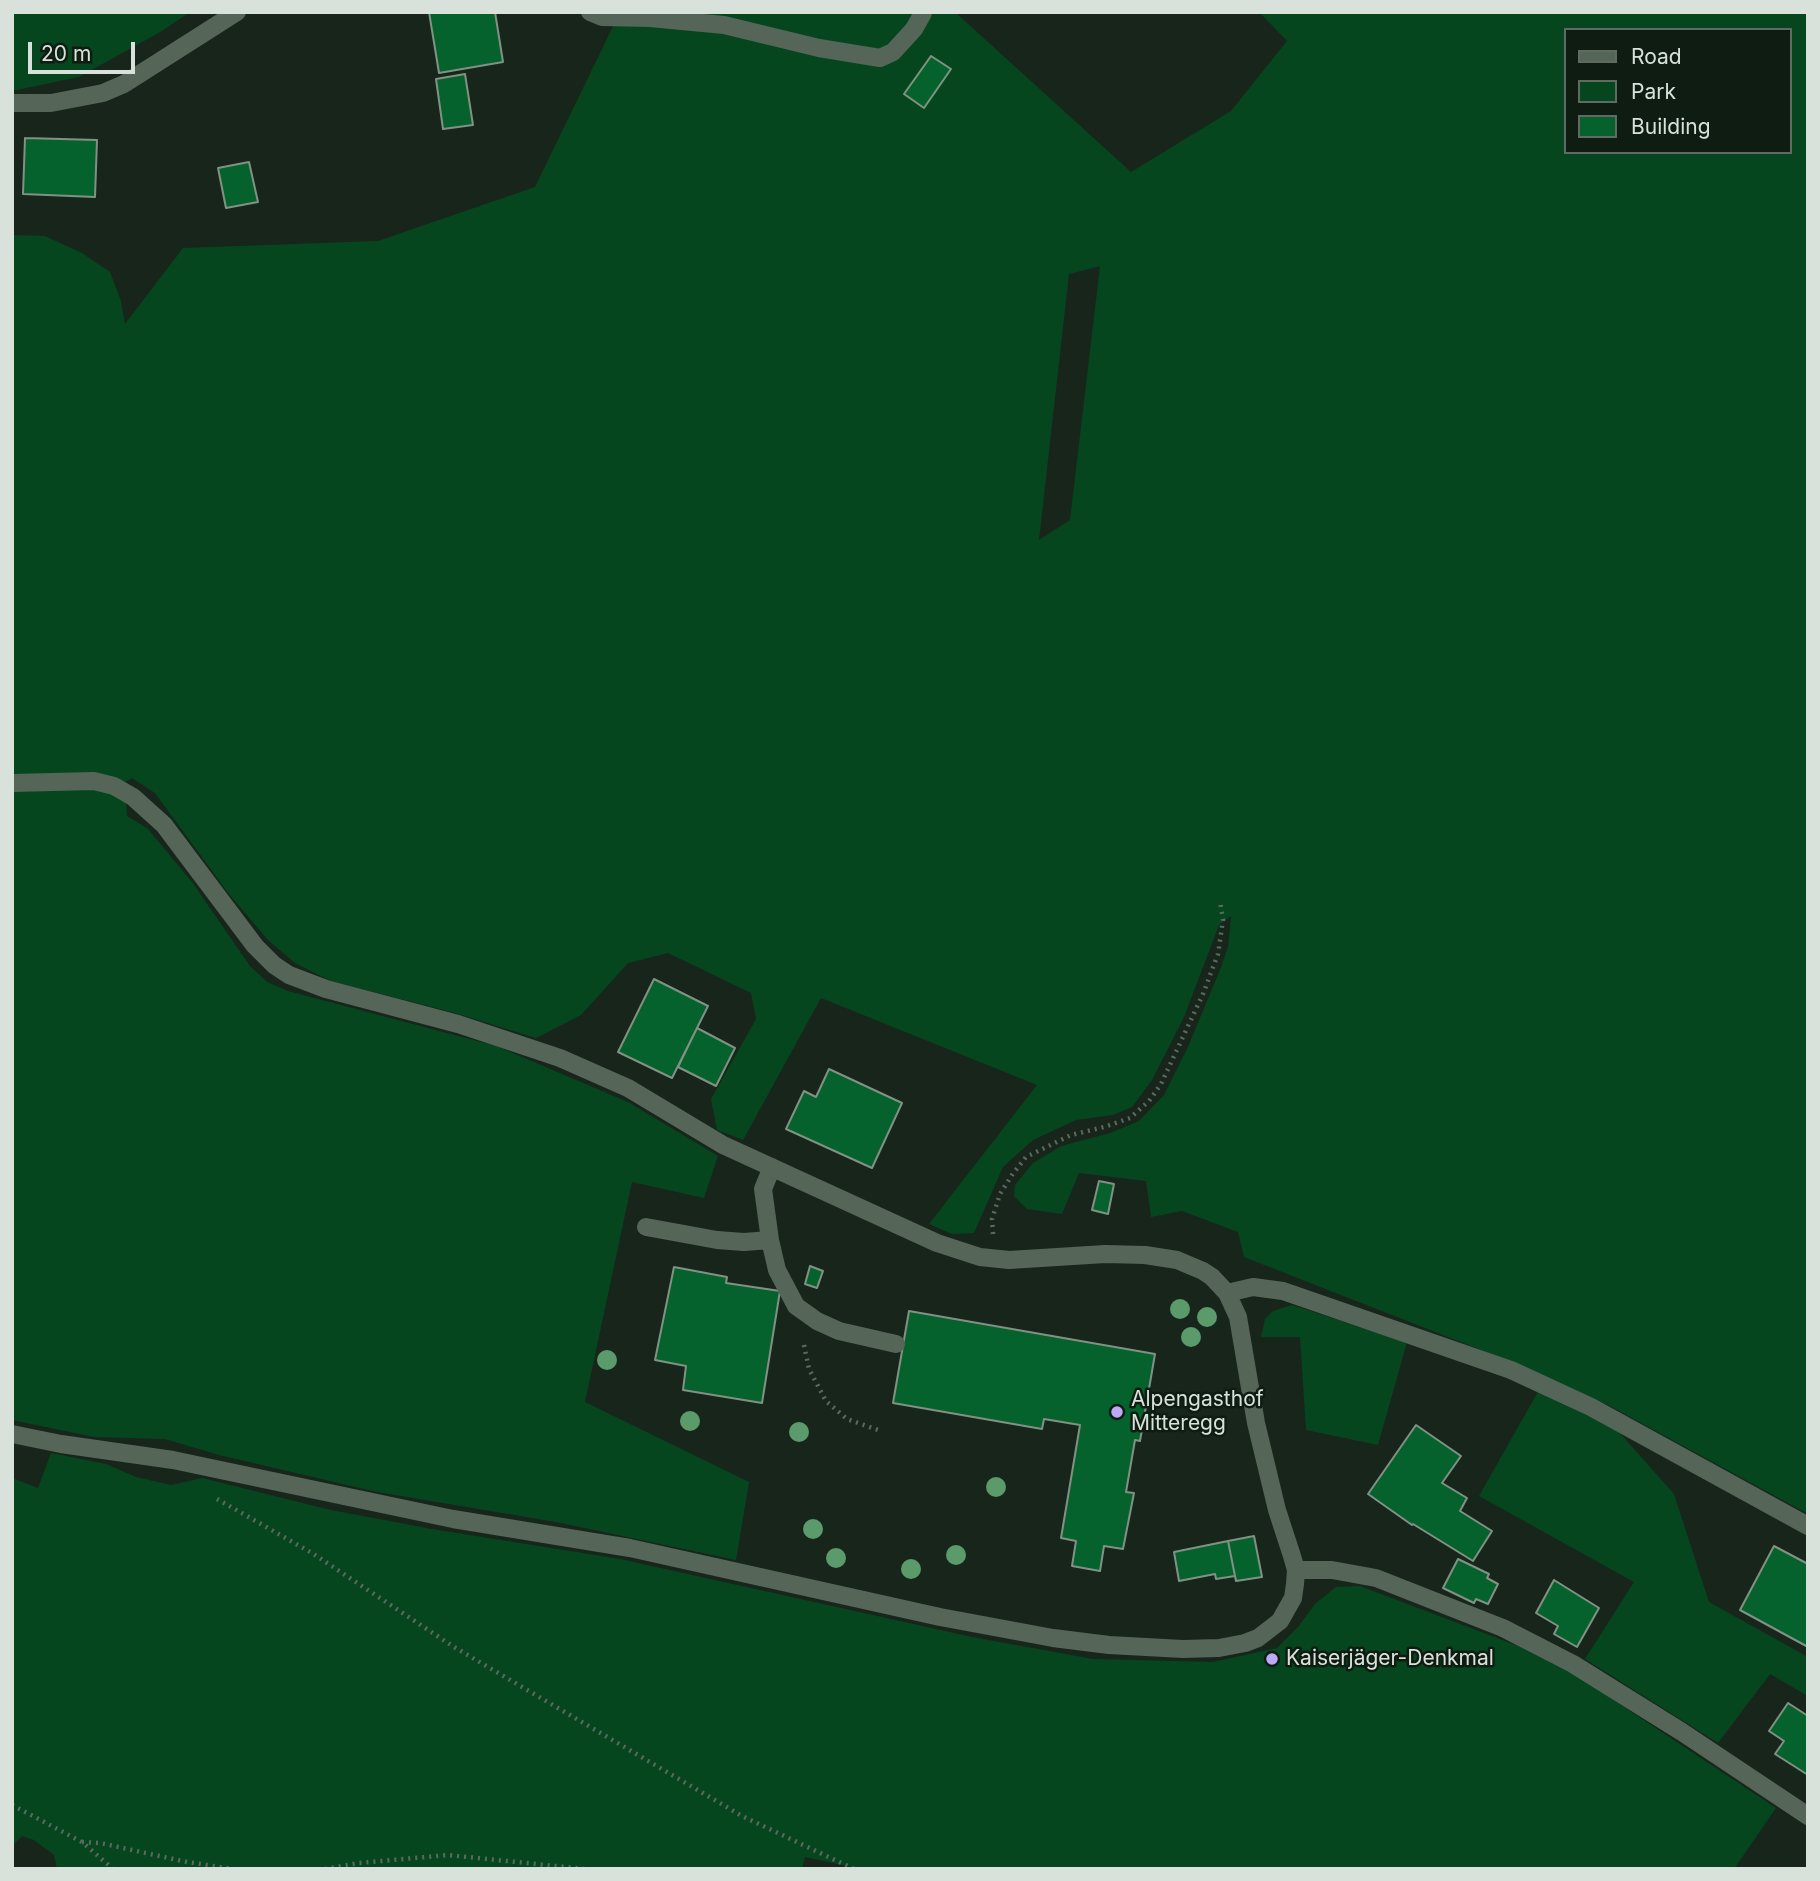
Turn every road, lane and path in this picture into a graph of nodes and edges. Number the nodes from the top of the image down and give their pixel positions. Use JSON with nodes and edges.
{"nodes":[{"id":1,"x":237,"y":12,"type":"edge"},
{"id":2,"x":590,"y":12,"type":"edge"},
{"id":3,"x":923,"y":13,"type":"edge"},
{"id":4,"x":12,"y":103,"type":"edge"},
{"id":5,"x":12,"y":783,"type":"edge"},
{"id":6,"x":1220,"y":901,"type":"dead end"},
{"id":7,"x":772,"y":1167,"type":"junction"},
{"id":8,"x":646,"y":1227,"type":"dead end"},
{"id":9,"x":771,"y":1240,"type":"junction"},
{"id":10,"x":993,"y":1259,"type":"junction"},
{"id":11,"x":1227,"y":1293,"type":"junction"},
{"id":12,"x":796,"y":1306,"type":"junction"},
{"id":13,"x":896,"y":1344,"type":"dead end"},
{"id":14,"x":878,"y":1430,"type":"dead end"},
{"id":15,"x":12,"y":1434,"type":"edge"},
{"id":16,"x":212,"y":1496,"type":"dead end"},
{"id":17,"x":1808,"y":1526,"type":"edge"},
{"id":18,"x":1296,"y":1570,"type":"junction"},
{"id":19,"x":12,"y":1805,"type":"edge"},
{"id":20,"x":1808,"y":1816,"type":"edge"},
{"id":21,"x":82,"y":1842,"type":"junction"},
{"id":22,"x":113,"y":1869,"type":"edge"},
{"id":23,"x":233,"y":1869,"type":"edge"},
{"id":24,"x":325,"y":1869,"type":"edge"},
{"id":25,"x":585,"y":1869,"type":"edge"},
{"id":26,"x":854,"y":1869,"type":"edge"}],
"edges":[{"from":1,"to":4,"type":"street"},
{"from":2,"to":3,"type":"street"},
{"from":5,"to":7,"type":"street"},
{"from":6,"to":10,"type":"path"},
{"from":7,"to":9,"type":"street"},
{"from":7,"to":10,"type":"street"},
{"from":8,"to":9,"type":"street"},
{"from":9,"to":12,"type":"street"},
{"from":10,"to":11,"type":"street"},
{"from":11,"to":17,"type":"street"},
{"from":11,"to":18,"type":"street"},
{"from":12,"to":13,"type":"street"},
{"from":12,"to":14,"type":"path"},
{"from":15,"to":18,"type":"street"},
{"from":16,"to":26,"type":"path"},
{"from":18,"to":20,"type":"street"},
{"from":19,"to":21,"type":"path"},
{"from":21,"to":22,"type":"path"},
{"from":21,"to":23,"type":"path"},
{"from":24,"to":25,"type":"path"}]}
